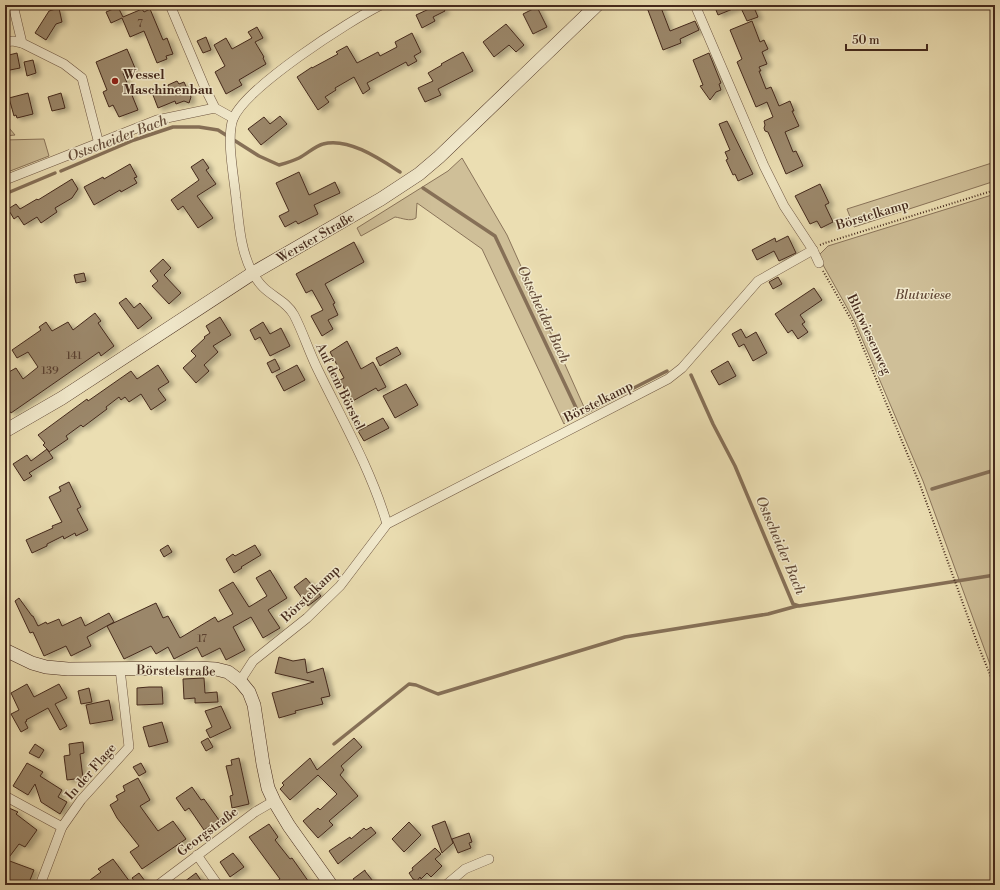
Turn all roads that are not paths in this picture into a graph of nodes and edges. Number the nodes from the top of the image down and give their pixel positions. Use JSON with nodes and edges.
{"nodes":[{"id":1,"x":13,"y":5,"type":"edge"},
{"id":2,"x":170,"y":5,"type":"edge"},
{"id":3,"x":381,"y":5,"type":"edge"},
{"id":4,"x":597,"y":5,"type":"edge"},
{"id":5,"x":695,"y":5,"type":"edge"},
{"id":6,"x":5,"y":42,"type":"edge"},
{"id":7,"x":22,"y":43,"type":"junction"},
{"id":8,"x":215,"y":108,"type":"junction"},
{"id":9,"x":232,"y":123,"type":"junction"},
{"id":10,"x":99,"y":144,"type":"junction"},
{"id":11,"x":5,"y":180,"type":"edge"},
{"id":12,"x":813,"y":250,"type":"junction"},
{"id":13,"x":819,"y":263,"type":"road end"},
{"id":14,"x":253,"y":273,"type":"junction"},
{"id":15,"x":5,"y":431,"type":"edge"},
{"id":16,"x":387,"y":524,"type":"junction"},
{"id":17,"x":5,"y":650,"type":"edge"},
{"id":18,"x":120,"y":669,"type":"junction"},
{"id":19,"x":240,"y":681,"type":"junction"},
{"id":20,"x":5,"y":796,"type":"edge"},
{"id":21,"x":274,"y":801,"type":"junction"},
{"id":22,"x":62,"y":828,"type":"junction"},
{"id":23,"x":197,"y":856,"type":"junction"},
{"id":24,"x":489,"y":859,"type":"dead end"},
{"id":25,"x":40,"y":885,"type":"edge"},
{"id":26,"x":158,"y":885,"type":"edge"},
{"id":27,"x":218,"y":885,"type":"edge"},
{"id":28,"x":331,"y":885,"type":"edge"},
{"id":29,"x":446,"y":885,"type":"edge"}],
"edges":[{"from":1,"to":7,"type":"street"},
{"from":2,"to":8,"type":"street"},
{"from":3,"to":9,"type":"street"},
{"from":4,"to":14,"type":"main road","name":"Werster Straße"},
{"from":5,"to":12,"type":"street"},
{"from":6,"to":7,"type":"street"},
{"from":7,"to":10,"type":"street"},
{"from":8,"to":9,"type":"street"},
{"from":8,"to":10,"type":"street"},
{"from":9,"to":14,"type":"street","name":"Auf dem Börstel"},
{"from":10,"to":11,"type":"street"},
{"from":12,"to":13,"type":"street"},
{"from":12,"to":16,"type":"street","name":"Börstelkamp"},
{"from":14,"to":15,"type":"main road","name":"Werster Straße"},
{"from":14,"to":16,"type":"street","name":"Auf dem Börstel"},
{"from":16,"to":19,"type":"street","name":"Börstelkamp"},
{"from":17,"to":18,"type":"main road","name":"Börstelstraße"},
{"from":18,"to":19,"type":"main road","name":"Börstelstraße"},
{"from":18,"to":22,"type":"street","name":"In der Flage"},
{"from":19,"to":21,"type":"main road","name":"Börstelstraße"},
{"from":20,"to":22,"type":"street"},
{"from":21,"to":23,"type":"street","name":"Georgstraße"},
{"from":21,"to":28,"type":"main road","name":"Börstelstraße"},
{"from":22,"to":25,"type":"street","name":"In der Flage"},
{"from":23,"to":26,"type":"street","name":"Georgstraße"},
{"from":23,"to":27,"type":"street"},
{"from":24,"to":29,"type":"street"}]}
